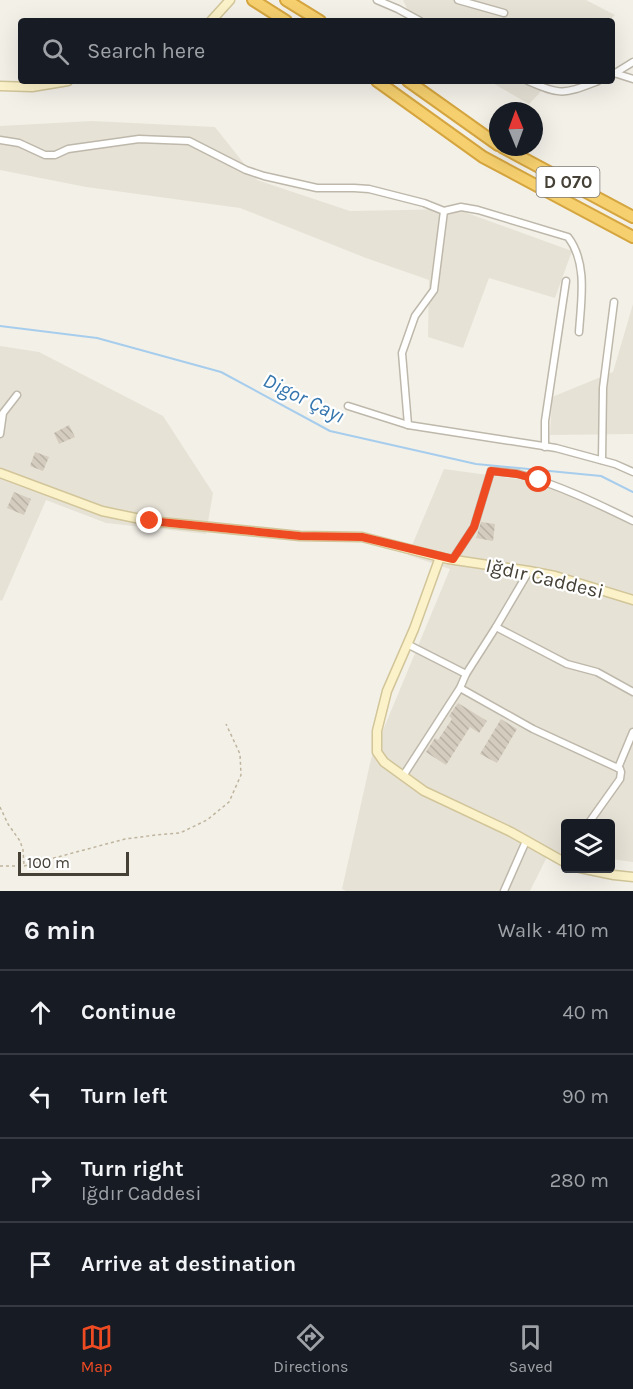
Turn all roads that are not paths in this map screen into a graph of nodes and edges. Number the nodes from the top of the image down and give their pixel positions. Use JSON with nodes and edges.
{"nodes":[{"id":1,"x":230,"y":0,"type":"edge"},
{"id":2,"x":253,"y":0,"type":"edge"},
{"id":3,"x":286,"y":0,"type":"edge"},
{"id":4,"x":377,"y":0,"type":"edge"},
{"id":5,"x":458,"y":0,"type":"edge"},
{"id":6,"x":504,"y":13,"type":"dead end"},
{"id":7,"x":213,"y":18,"type":"edge"},
{"id":8,"x":281,"y":18,"type":"edge"},
{"id":9,"x":315,"y":18,"type":"edge"},
{"id":10,"x":414,"y":18,"type":"edge"},
{"id":11,"x":633,"y":62,"type":"edge"},
{"id":12,"x":615,"y":73,"type":"edge"},
{"id":13,"x":615,"y":74,"type":"edge"},
{"id":14,"x":633,"y":79,"type":"edge"},
{"id":15,"x":50,"y":84,"type":"edge"},
{"id":16,"x":381,"y":84,"type":"edge"},
{"id":17,"x":412,"y":84,"type":"edge"},
{"id":18,"x":535,"y":84,"type":"edge"},
{"id":19,"x":590,"y":84,"type":"edge"},
{"id":20,"x":0,"y":86,"type":"edge"},
{"id":21,"x":489,"y":138,"type":"edge"},
{"id":22,"x":0,"y":140,"type":"edge"},
{"id":23,"x":518,"y":156,"type":"edge"},
{"id":24,"x":444,"y":211,"type":"junction"},
{"id":25,"x":633,"y":218,"type":"edge"},
{"id":26,"x":633,"y":237,"type":"edge"},
{"id":27,"x":566,"y":281,"type":"dead end"},
{"id":28,"x":614,"y":302,"type":"dead end"},
{"id":29,"x":579,"y":332,"type":"dead end"},
{"id":30,"x":17,"y":395,"type":"dead end"},
{"id":31,"x":348,"y":406,"type":"dead end"},
{"id":32,"x":408,"y":424,"type":"junction"},
{"id":33,"x":0,"y":434,"type":"edge"},
{"id":34,"x":546,"y":447,"type":"junction"},
{"id":35,"x":602,"y":460,"type":"junction"},
{"id":36,"x":633,"y":472,"type":"edge"},
{"id":37,"x":0,"y":473,"type":"edge"},
{"id":38,"x":633,"y":521,"type":"edge"},
{"id":39,"x":441,"y":557,"type":"junction"},
{"id":40,"x":453,"y":559,"type":"junction"},
{"id":41,"x":529,"y":571,"type":"junction"},
{"id":42,"x":633,"y":600,"type":"edge"},
{"id":43,"x":496,"y":627,"type":"junction"},
{"id":44,"x":407,"y":644,"type":"junction"},
{"id":45,"x":466,"y":674,"type":"junction"},
{"id":46,"x":459,"y":688,"type":"junction"},
{"id":47,"x":633,"y":692,"type":"edge"},
{"id":48,"x":633,"y":732,"type":"edge"},
{"id":49,"x":618,"y":768,"type":"junction"},
{"id":50,"x":403,"y":776,"type":"junction"},
{"id":51,"x":591,"y":819,"type":"edge"},
{"id":52,"x":526,"y":841,"type":"junction"},
{"id":53,"x":561,"y":862,"type":"edge"},
{"id":54,"x":604,"y":873,"type":"edge"},
{"id":55,"x":633,"y":877,"type":"edge"},
{"id":56,"x":504,"y":891,"type":"edge"}],
"edges":[{"from":1,"to":7,"type":"street"},
{"from":2,"to":8,"type":"highway"},
{"from":3,"to":9,"type":"highway"},
{"from":4,"to":10,"type":"street"},
{"from":5,"to":6,"type":"street"},
{"from":11,"to":12,"type":"street"},
{"from":13,"to":14,"type":"street"},
{"from":15,"to":20,"type":"street"},
{"from":16,"to":26,"type":"highway","number":"D 070"},
{"from":17,"to":21,"type":"highway","number":"D 070"},
{"from":18,"to":19,"type":"street"},
{"from":22,"to":24,"type":"street"},
{"from":23,"to":25,"type":"highway","number":"D 070"},
{"from":24,"to":29,"type":"street"},
{"from":24,"to":32,"type":"street"},
{"from":27,"to":34,"type":"street"},
{"from":28,"to":35,"type":"street"},
{"from":30,"to":33,"type":"street"},
{"from":31,"to":32,"type":"street"},
{"from":32,"to":34,"type":"street"},
{"from":34,"to":35,"type":"street"},
{"from":35,"to":36,"type":"street"},
{"from":37,"to":39,"type":"street","name":"Iğdır Caddesi"},
{"from":38,"to":40,"type":"street"},
{"from":39,"to":40,"type":"street","name":"Iğdır Caddesi"},
{"from":39,"to":44,"type":"street"},
{"from":40,"to":41,"type":"street","name":"Iğdır Caddesi"},
{"from":41,"to":42,"type":"street","name":"Iğdır Caddesi"},
{"from":41,"to":43,"type":"street"},
{"from":43,"to":45,"type":"street"},
{"from":43,"to":47,"type":"street"},
{"from":44,"to":45,"type":"street"},
{"from":44,"to":50,"type":"street"},
{"from":45,"to":46,"type":"street"},
{"from":46,"to":49,"type":"street"},
{"from":46,"to":50,"type":"street"},
{"from":48,"to":49,"type":"street"},
{"from":49,"to":51,"type":"street"},
{"from":50,"to":52,"type":"street"},
{"from":52,"to":53,"type":"street"},
{"from":52,"to":56,"type":"street"},
{"from":54,"to":55,"type":"street"}]}
